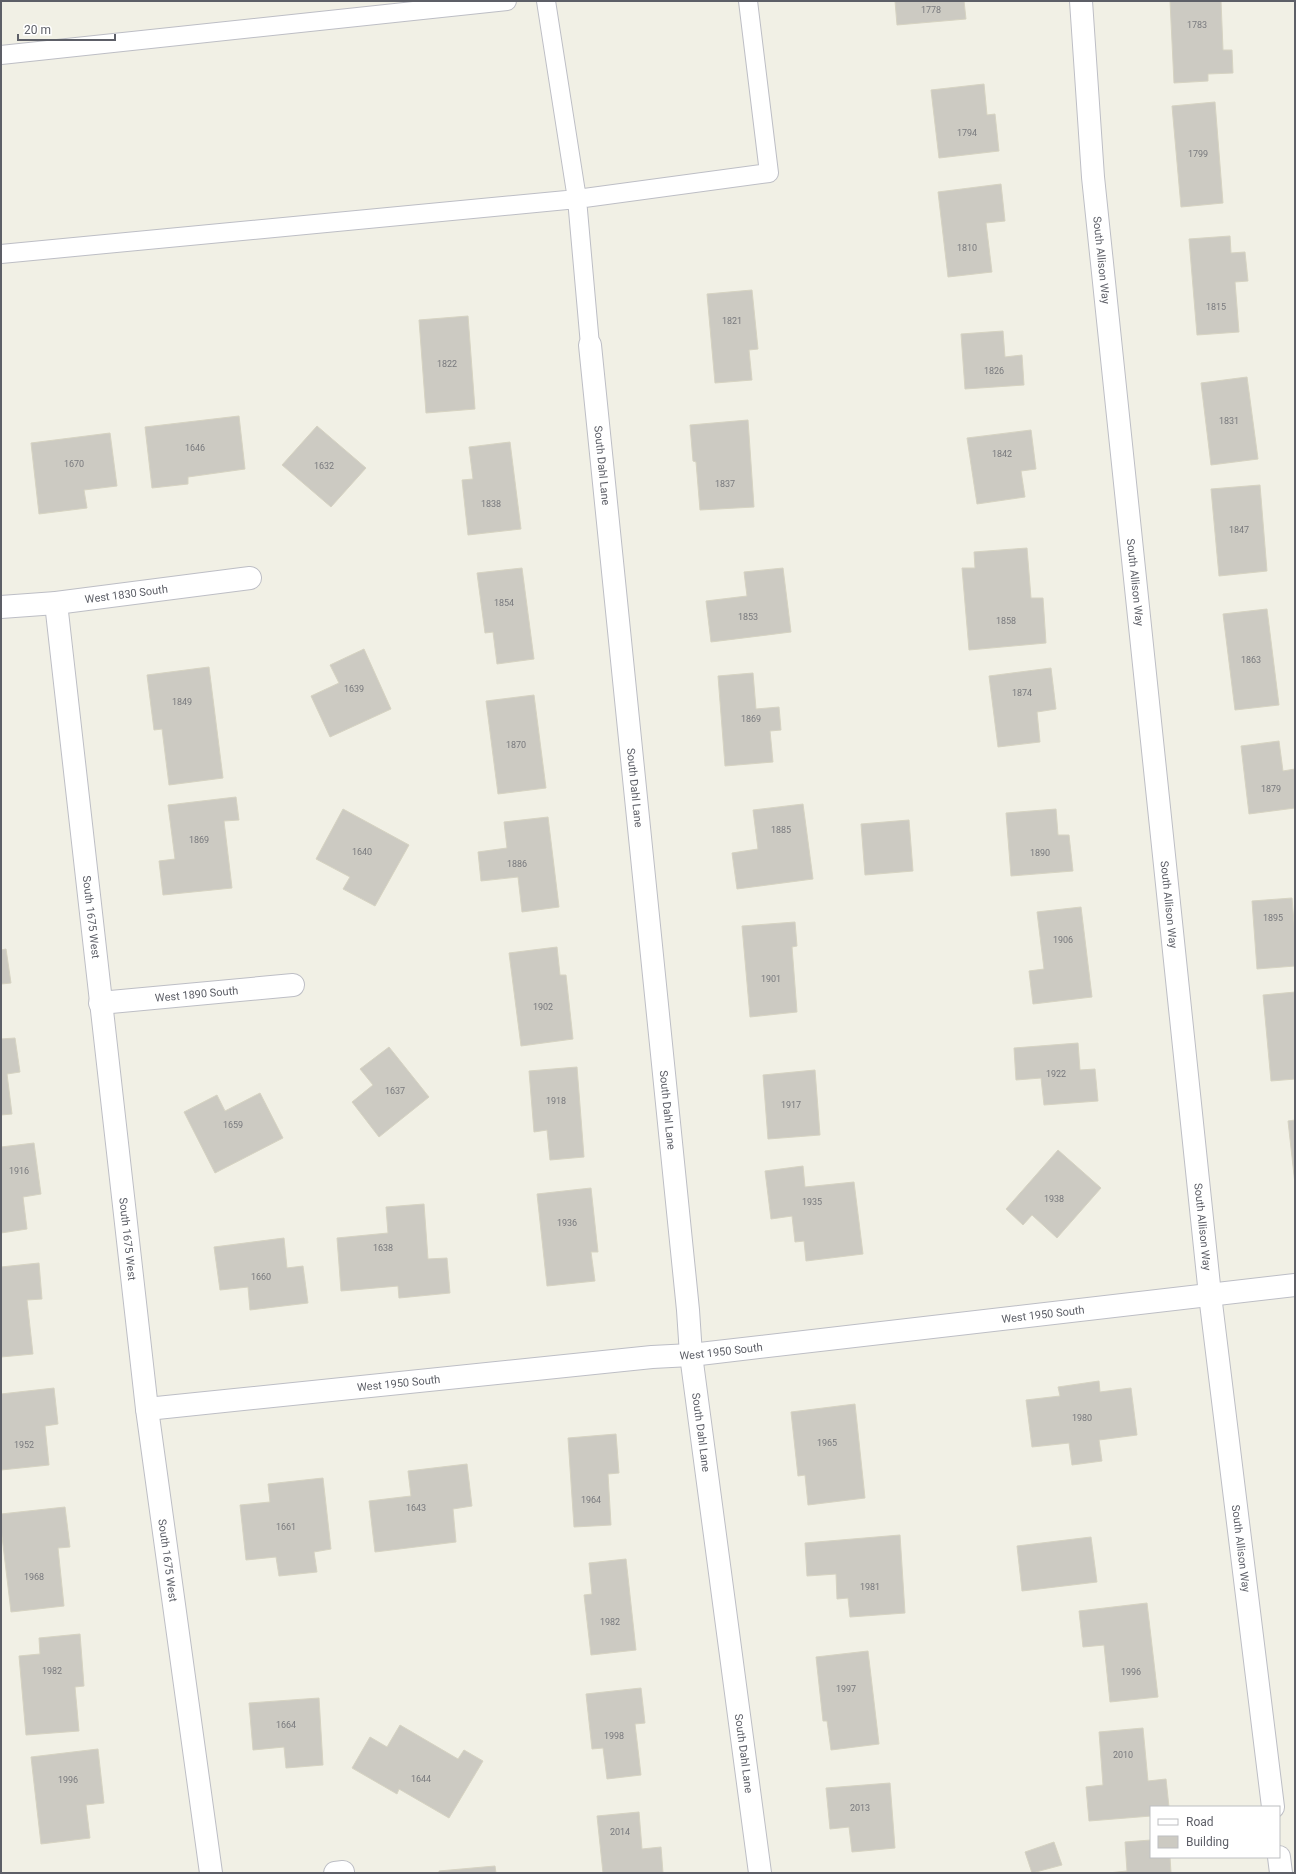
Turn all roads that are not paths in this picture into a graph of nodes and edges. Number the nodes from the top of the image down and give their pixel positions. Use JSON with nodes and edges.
{"nodes":[{"id":1,"x":507,"y":1,"type":"edge"},
{"id":2,"x":546,"y":1,"type":"edge"},
{"id":3,"x":748,"y":1,"type":"edge"},
{"id":4,"x":1081,"y":1,"type":"edge"},
{"id":5,"x":1,"y":55,"type":"edge"},
{"id":6,"x":577,"y":199,"type":"junction"},
{"id":7,"x":1,"y":254,"type":"edge"},
{"id":8,"x":590,"y":345,"type":"joint"},
{"id":9,"x":250,"y":578,"type":"dead end"},
{"id":10,"x":56,"y":603,"type":"junction"},
{"id":11,"x":1,"y":607,"type":"edge"},
{"id":12,"x":293,"y":985,"type":"dead end"},
{"id":13,"x":100,"y":1003,"type":"junction"},
{"id":14,"x":1295,"y":1285,"type":"edge"},
{"id":15,"x":1210,"y":1295,"type":"junction"},
{"id":16,"x":691,"y":1354,"type":"junction"},
{"id":17,"x":147,"y":1410,"type":"junction"},
{"id":18,"x":1273,"y":1806,"type":"edge"},
{"id":19,"x":1279,"y":1858,"type":"edge"},
{"id":20,"x":211,"y":1873,"type":"edge"},
{"id":21,"x":760,"y":1873,"type":"edge"},
{"id":22,"x":1281,"y":1873,"type":"edge"}],
"edges":[{"from":1,"to":5,"type":"lane"},
{"from":2,"to":6,"type":"lane"},
{"from":3,"to":6,"type":"lane"},
{"from":4,"to":15,"type":"street","name":"South Allison Way"},
{"from":6,"to":7,"type":"lane"},
{"from":6,"to":8,"type":"lane"},
{"from":8,"to":16,"type":"street","name":"South Dahl Lane"},
{"from":9,"to":10,"type":"street","name":"West 1830 South"},
{"from":10,"to":11,"type":"street","name":"West 1830 South"},
{"from":10,"to":13,"type":"street","name":"South 1675 West"},
{"from":12,"to":13,"type":"street","name":"West 1890 South"},
{"from":13,"to":17,"type":"street","name":"South 1675 West"},
{"from":14,"to":15,"type":"street","name":"West 1950 South"},
{"from":15,"to":16,"type":"street","name":"West 1950 South"},
{"from":15,"to":18,"type":"street","name":"South Allison Way"},
{"from":16,"to":17,"type":"street","name":"West 1950 South"},
{"from":16,"to":21,"type":"street","name":"South Dahl Lane"},
{"from":17,"to":20,"type":"street","name":"South 1675 West"},
{"from":19,"to":22,"type":"street"}]}
